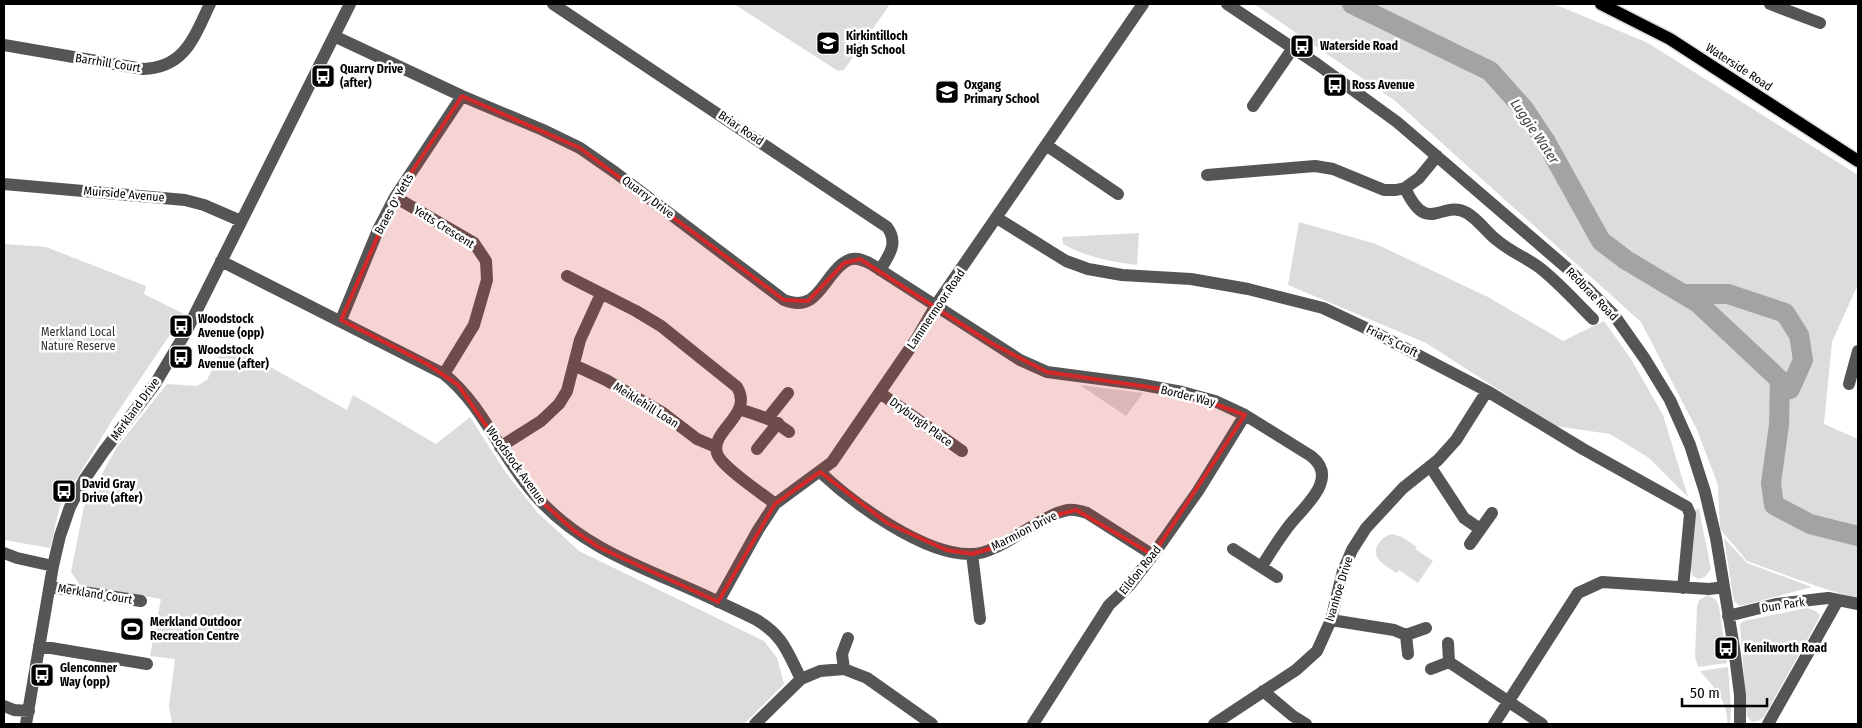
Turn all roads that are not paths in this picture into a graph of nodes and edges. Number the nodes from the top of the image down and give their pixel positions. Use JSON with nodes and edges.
{"nodes":[{"id":1,"x":210,"y":4,"type":"edge"},
{"id":2,"x":350,"y":4,"type":"edge"},
{"id":3,"x":553,"y":4,"type":"edge"},
{"id":4,"x":1143,"y":4,"type":"edge"},
{"id":5,"x":1227,"y":4,"type":"edge"},
{"id":6,"x":1601,"y":4,"type":"edge"},
{"id":7,"x":1770,"y":4,"type":"edge"},
{"id":8,"x":1789,"y":7,"type":"edge"},
{"id":9,"x":1820,"y":23,"type":"dead end"},
{"id":10,"x":334,"y":36,"type":"junction"},
{"id":11,"x":4,"y":45,"type":"edge"},
{"id":12,"x":1294,"y":48,"type":"junction"},
{"id":13,"x":462,"y":96,"type":"junction"},
{"id":14,"x":1253,"y":106,"type":"dead end"},
{"id":15,"x":1046,"y":145,"type":"junction"},
{"id":16,"x":1437,"y":156,"type":"junction"},
{"id":17,"x":1858,"y":161,"type":"edge"},
{"id":18,"x":1207,"y":175,"type":"dead end"},
{"id":19,"x":4,"y":184,"type":"edge"},
{"id":20,"x":1405,"y":188,"type":"junction"},
{"id":21,"x":1118,"y":194,"type":"dead end"},
{"id":22,"x":395,"y":197,"type":"junction"},
{"id":23,"x":997,"y":218,"type":"junction"},
{"id":24,"x":241,"y":221,"type":"junction"},
{"id":25,"x":221,"y":261,"type":"junction"},
{"id":26,"x":880,"y":270,"type":"junction"},
{"id":27,"x":567,"y":276,"type":"dead end"},
{"id":28,"x":600,"y":294,"type":"junction"},
{"id":29,"x":936,"y":305,"type":"junction"},
{"id":30,"x":1593,"y":319,"type":"dead end"},
{"id":31,"x":340,"y":320,"type":"junction"},
{"id":32,"x":1858,"y":351,"type":"edge"},
{"id":33,"x":574,"y":364,"type":"junction"},
{"id":34,"x":444,"y":374,"type":"junction"},
{"id":35,"x":1849,"y":384,"type":"dead end"},
{"id":36,"x":1487,"y":391,"type":"junction"},
{"id":37,"x":880,"y":392,"type":"junction"},
{"id":38,"x":788,"y":393,"type":"dead end"},
{"id":39,"x":739,"y":409,"type":"junction"},
{"id":40,"x":1245,"y":415,"type":"junction"},
{"id":41,"x":773,"y":421,"type":"junction"},
{"id":42,"x":788,"y":432,"type":"dead end"},
{"id":43,"x":500,"y":447,"type":"junction"},
{"id":44,"x":716,"y":447,"type":"junction"},
{"id":45,"x":756,"y":449,"type":"dead end"},
{"id":46,"x":962,"y":451,"type":"dead end"},
{"id":47,"x":1430,"y":466,"type":"junction"},
{"id":48,"x":820,"y":472,"type":"junction"},
{"id":49,"x":775,"y":504,"type":"junction"},
{"id":50,"x":1492,"y":513,"type":"dead end"},
{"id":51,"x":1480,"y":530,"type":"junction"},
{"id":52,"x":1470,"y":544,"type":"dead end"},
{"id":53,"x":1233,"y":549,"type":"dead end"},
{"id":54,"x":4,"y":554,"type":"edge"},
{"id":55,"x":972,"y":554,"type":"junction"},
{"id":56,"x":1153,"y":555,"type":"junction"},
{"id":57,"x":53,"y":566,"type":"junction"},
{"id":58,"x":1262,"y":566,"type":"junction"},
{"id":59,"x":1277,"y":577,"type":"dead end"},
{"id":60,"x":50,"y":587,"type":"junction"},
{"id":61,"x":1724,"y":587,"type":"junction"},
{"id":62,"x":1683,"y":588,"type":"junction"},
{"id":63,"x":1838,"y":600,"type":"junction"},
{"id":64,"x":141,"y":601,"type":"dead end"},
{"id":65,"x":718,"y":602,"type":"junction"},
{"id":66,"x":1858,"y":604,"type":"edge"},
{"id":67,"x":1728,"y":616,"type":"junction"},
{"id":68,"x":980,"y":619,"type":"dead end"},
{"id":69,"x":1331,"y":620,"type":"junction"},
{"id":70,"x":1426,"y":628,"type":"dead end"},
{"id":71,"x":1406,"y":635,"type":"junction"},
{"id":72,"x":848,"y":638,"type":"dead end"},
{"id":73,"x":1448,"y":643,"type":"dead end"},
{"id":74,"x":40,"y":646,"type":"junction"},
{"id":75,"x":1408,"y":654,"type":"dead end"},
{"id":76,"x":1449,"y":662,"type":"junction"},
{"id":77,"x":146,"y":664,"type":"dead end"},
{"id":78,"x":1431,"y":668,"type":"dead end"},
{"id":79,"x":844,"y":669,"type":"junction"},
{"id":80,"x":801,"y":679,"type":"junction"},
{"id":81,"x":1264,"y":691,"type":"junction"},
{"id":82,"x":1508,"y":702,"type":"junction"},
{"id":83,"x":4,"y":706,"type":"edge"},
{"id":84,"x":29,"y":711,"type":"junction"},
{"id":85,"x":26,"y":724,"type":"edge"},
{"id":86,"x":755,"y":724,"type":"edge"},
{"id":87,"x":932,"y":724,"type":"edge"},
{"id":88,"x":1033,"y":724,"type":"edge"},
{"id":89,"x":1214,"y":724,"type":"edge"},
{"id":90,"x":1306,"y":724,"type":"edge"},
{"id":91,"x":1494,"y":724,"type":"edge"},
{"id":92,"x":1542,"y":724,"type":"edge"},
{"id":93,"x":1740,"y":724,"type":"edge"},
{"id":94,"x":1768,"y":724,"type":"edge"}],
"edges":[{"from":1,"to":11,"type":"street","name":"Barrhill Court"},
{"from":2,"to":10,"type":"street","name":"Merkland Drive"},
{"from":3,"to":26,"type":"street","name":"Briar Road"},
{"from":4,"to":15,"type":"street","name":"Lammermoor Road"},
{"from":5,"to":12,"type":"street","name":"Redbrae Road"},
{"from":6,"to":17,"type":"main road","name":"Waterside Road"},
{"from":7,"to":8,"type":"street"},
{"from":8,"to":9,"type":"street"},
{"from":10,"to":13,"type":"street","name":"Quarry Drive"},
{"from":10,"to":24,"type":"street","name":"Merkland Drive"},
{"from":12,"to":14,"type":"street"},
{"from":12,"to":16,"type":"street","name":"Redbrae Road"},
{"from":13,"to":22,"type":"street","name":"Braes O' Yetts"},
{"from":13,"to":26,"type":"street","name":"Quarry Drive"},
{"from":15,"to":21,"type":"street"},
{"from":15,"to":23,"type":"street","name":"Lammermoor Road"},
{"from":16,"to":20,"type":"street"},
{"from":16,"to":61,"type":"street","name":"Redbrae Road"},
{"from":18,"to":20,"type":"street"},
{"from":19,"to":24,"type":"street","name":"Muirside Avenue"},
{"from":20,"to":30,"type":"street"},
{"from":22,"to":31,"type":"street","name":"Braes O' Yetts"},
{"from":22,"to":34,"type":"street","name":"Yetts Crescent"},
{"from":23,"to":29,"type":"street","name":"Lammermoor Road"},
{"from":23,"to":36,"type":"street","name":"Friar's Croft"},
{"from":24,"to":25,"type":"street","name":"Merkland Drive"},
{"from":25,"to":31,"type":"street","name":"Woodstock Avenue"},
{"from":25,"to":57,"type":"street","name":"Merkland Drive"},
{"from":26,"to":29,"type":"street","name":"Quarry Drive"},
{"from":27,"to":28,"type":"street"},
{"from":28,"to":33,"type":"street"},
{"from":28,"to":39,"type":"street"},
{"from":29,"to":37,"type":"street","name":"Lammermoor Road"},
{"from":29,"to":40,"type":"street","name":"Border Way"},
{"from":31,"to":34,"type":"street","name":"Woodstock Avenue"},
{"from":32,"to":35,"type":"street"},
{"from":33,"to":43,"type":"street"},
{"from":33,"to":44,"type":"street","name":"Meiklehill Loan"},
{"from":34,"to":43,"type":"street","name":"Woodstock Avenue"},
{"from":36,"to":47,"type":"street","name":"Ivanhoe Drive"},
{"from":36,"to":62,"type":"street","name":"Friar's Croft"},
{"from":37,"to":46,"type":"street","name":"Dryburgh Place"},
{"from":37,"to":48,"type":"street","name":"Lammermoor Road"},
{"from":38,"to":41,"type":"street"},
{"from":39,"to":41,"type":"street"},
{"from":39,"to":44,"type":"street"},
{"from":40,"to":56,"type":"street","name":"Eildon Road"},
{"from":40,"to":58,"type":"street","name":"Border Way"},
{"from":41,"to":42,"type":"street"},
{"from":41,"to":45,"type":"street"},
{"from":43,"to":65,"type":"street","name":"Woodstock Avenue"},
{"from":44,"to":49,"type":"street"},
{"from":47,"to":51,"type":"street"},
{"from":47,"to":69,"type":"street","name":"Ivanhoe Drive"},
{"from":48,"to":49,"type":"street","name":"Lammermoor Road"},
{"from":48,"to":55,"type":"street","name":"Marmion Drive"},
{"from":49,"to":65,"type":"street","name":"Lammermoor Road"},
{"from":50,"to":51,"type":"street"},
{"from":51,"to":52,"type":"street"},
{"from":53,"to":58,"type":"street"},
{"from":54,"to":57,"type":"street"},
{"from":55,"to":56,"type":"street","name":"Marmion Drive"},
{"from":55,"to":68,"type":"street"},
{"from":56,"to":88,"type":"street","name":"Eildon Road"},
{"from":57,"to":60,"type":"street","name":"Merkland Drive"},
{"from":58,"to":59,"type":"street"},
{"from":60,"to":64,"type":"street","name":"Merkland Court"},
{"from":60,"to":74,"type":"street","name":"Merkland Drive"},
{"from":61,"to":62,"type":"street"},
{"from":61,"to":67,"type":"street","name":"Redbrae Road"},
{"from":62,"to":82,"type":"street"},
{"from":63,"to":66,"type":"street","name":"Dun Park"},
{"from":63,"to":67,"type":"street","name":"Dun Park"},
{"from":63,"to":94,"type":"street"},
{"from":65,"to":80,"type":"street","name":"Woodstock Avenue"},
{"from":67,"to":93,"type":"street","name":"Redbrae Road"},
{"from":69,"to":71,"type":"street"},
{"from":69,"to":81,"type":"street","name":"Ivanhoe Drive"},
{"from":70,"to":71,"type":"street"},
{"from":71,"to":75,"type":"street"},
{"from":72,"to":79,"type":"street"},
{"from":73,"to":76,"type":"street"},
{"from":74,"to":77,"type":"street"},
{"from":74,"to":84,"type":"street","name":"Merkland Drive"},
{"from":76,"to":78,"type":"street"},
{"from":76,"to":82,"type":"street"},
{"from":79,"to":80,"type":"street"},
{"from":79,"to":87,"type":"street"},
{"from":80,"to":86,"type":"street"},
{"from":81,"to":89,"type":"street","name":"Ivanhoe Drive"},
{"from":81,"to":90,"type":"street"},
{"from":82,"to":91,"type":"street"},
{"from":82,"to":92,"type":"street"},
{"from":83,"to":84,"type":"street"},
{"from":84,"to":85,"type":"street","name":"Merkland Drive"}]}
